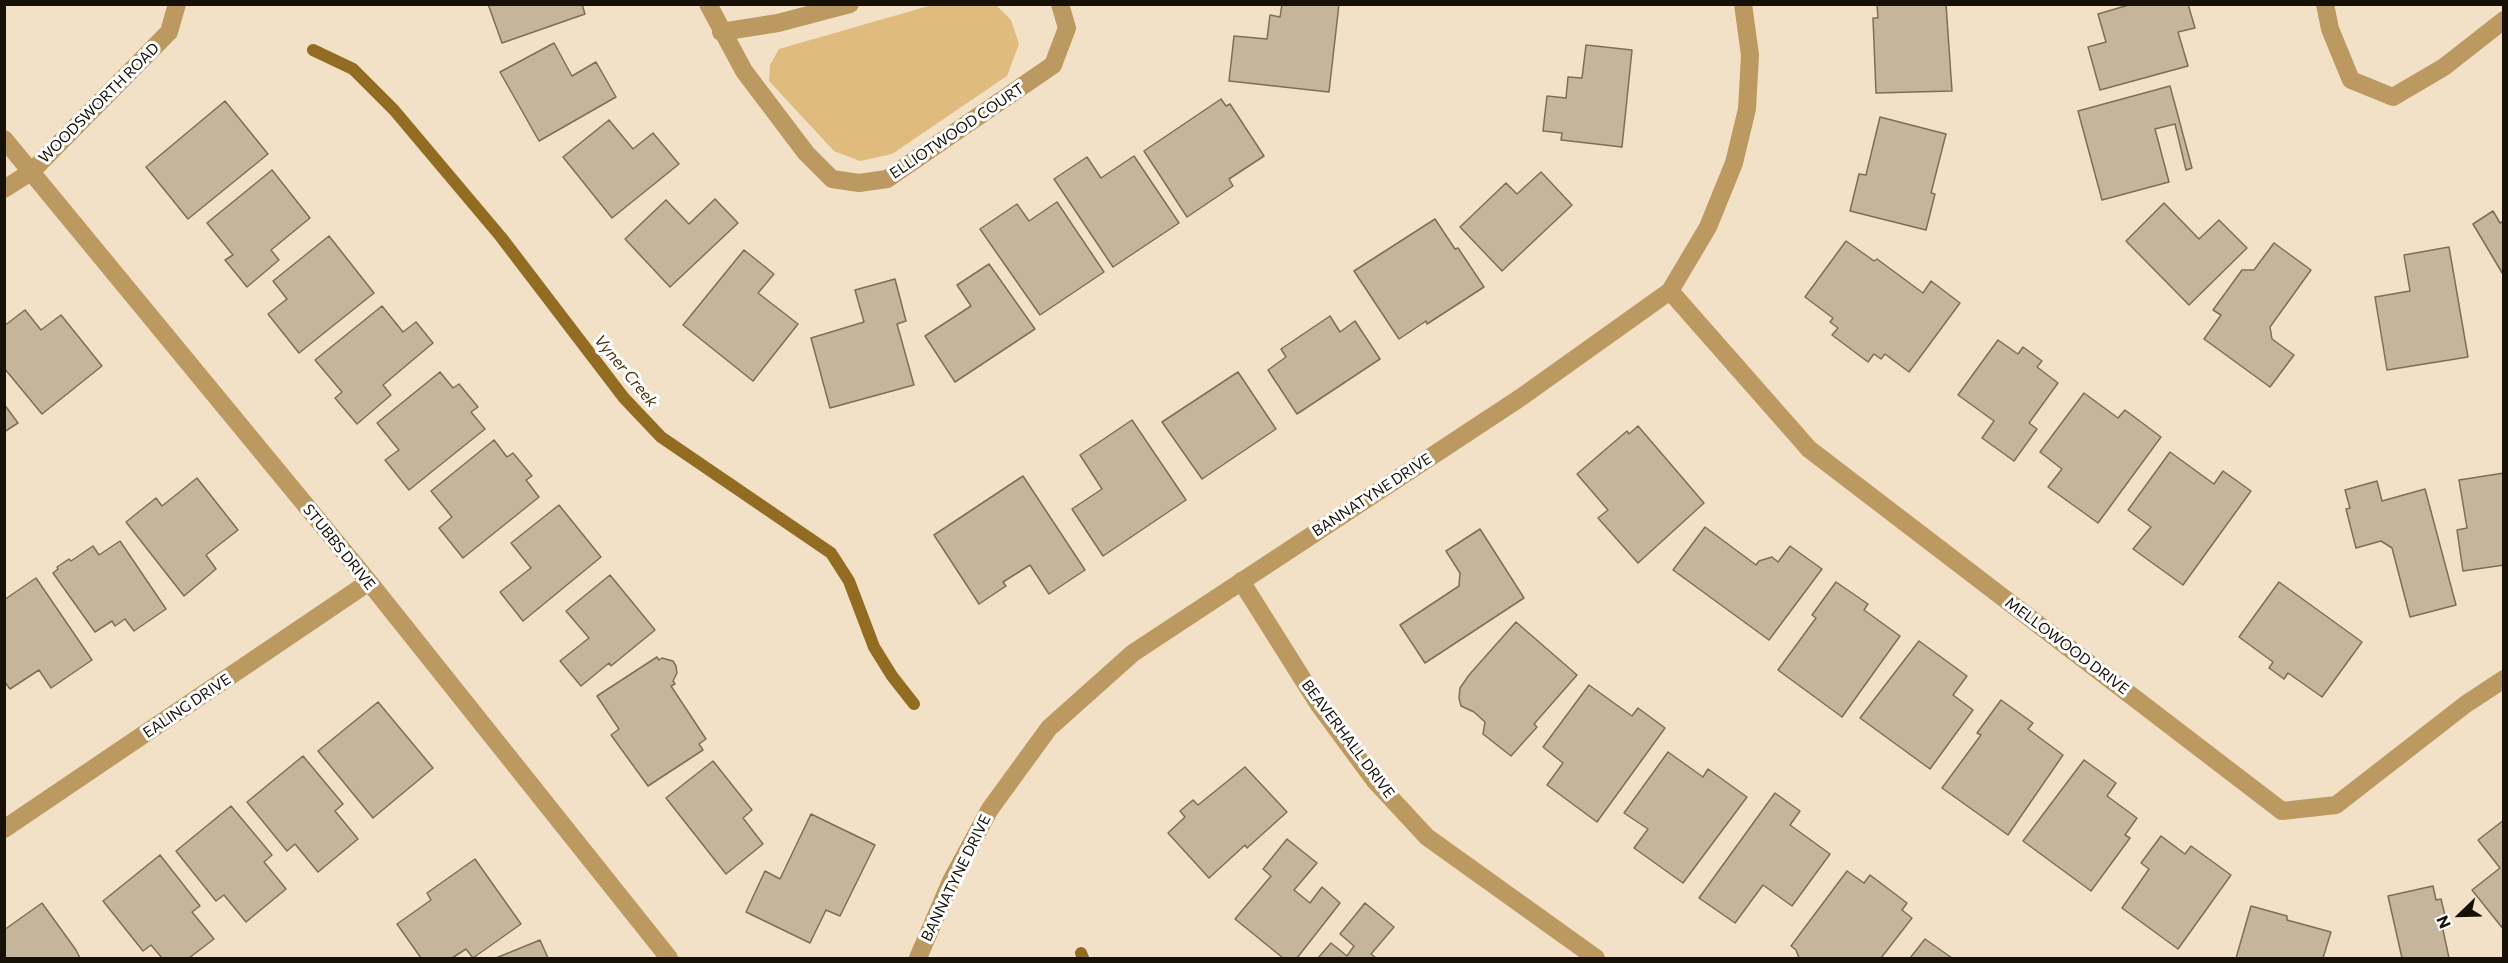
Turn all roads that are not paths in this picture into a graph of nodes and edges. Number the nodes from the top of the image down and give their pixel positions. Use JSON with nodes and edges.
{"nodes":[{"id":1,"x":177,"y":4,"type":"edge"},
{"id":2,"x":708,"y":4,"type":"edge"},
{"id":3,"x":850,"y":4,"type":"edge"},
{"id":4,"x":1060,"y":4,"type":"edge"},
{"id":5,"x":1743,"y":4,"type":"edge"},
{"id":6,"x":2325,"y":4,"type":"edge"},
{"id":7,"x":2504,"y":20,"type":"edge"},
{"id":8,"x":721,"y":32,"type":"junction"},
{"id":9,"x":4,"y":139,"type":"edge"},
{"id":10,"x":31,"y":172,"type":"junction"},
{"id":11,"x":4,"y":189,"type":"edge"},
{"id":12,"x":1670,"y":291,"type":"junction"},
{"id":13,"x":1241,"y":581,"type":"junction"},
{"id":14,"x":369,"y":582,"type":"junction"},
{"id":15,"x":2504,"y":679,"type":"edge"},
{"id":16,"x":4,"y":829,"type":"edge"},
{"id":17,"x":669,"y":958,"type":"edge"},
{"id":18,"x":918,"y":958,"type":"edge"},
{"id":19,"x":1596,"y":958,"type":"edge"}],
"edges":[{"from":1,"to":10,"type":"street","name":"WOODSWORTH ROAD"},
{"from":2,"to":8,"type":"street","name":"ELLIOTWOOD COURT"},
{"from":3,"to":8,"type":"street"},
{"from":4,"to":8,"type":"street","name":"ELLIOTWOOD COURT"},
{"from":5,"to":12,"type":"street","name":"BANNATYNE DRIVE"},
{"from":6,"to":7,"type":"street"},
{"from":9,"to":10,"type":"street","name":"STUBBS DRIVE"},
{"from":10,"to":11,"type":"street","name":"WOODSWORTH ROAD"},
{"from":10,"to":14,"type":"street","name":"STUBBS DRIVE"},
{"from":12,"to":13,"type":"street","name":"BANNATYNE DRIVE"},
{"from":12,"to":15,"type":"street","name":"MELLOWOOD DRIVE"},
{"from":13,"to":18,"type":"street","name":"BANNATYNE DRIVE"},
{"from":13,"to":19,"type":"street","name":"BEAVERHALL DRIVE"},
{"from":14,"to":16,"type":"street","name":"EALING DRIVE"},
{"from":14,"to":17,"type":"street","name":"STUBBS DRIVE"}]}
